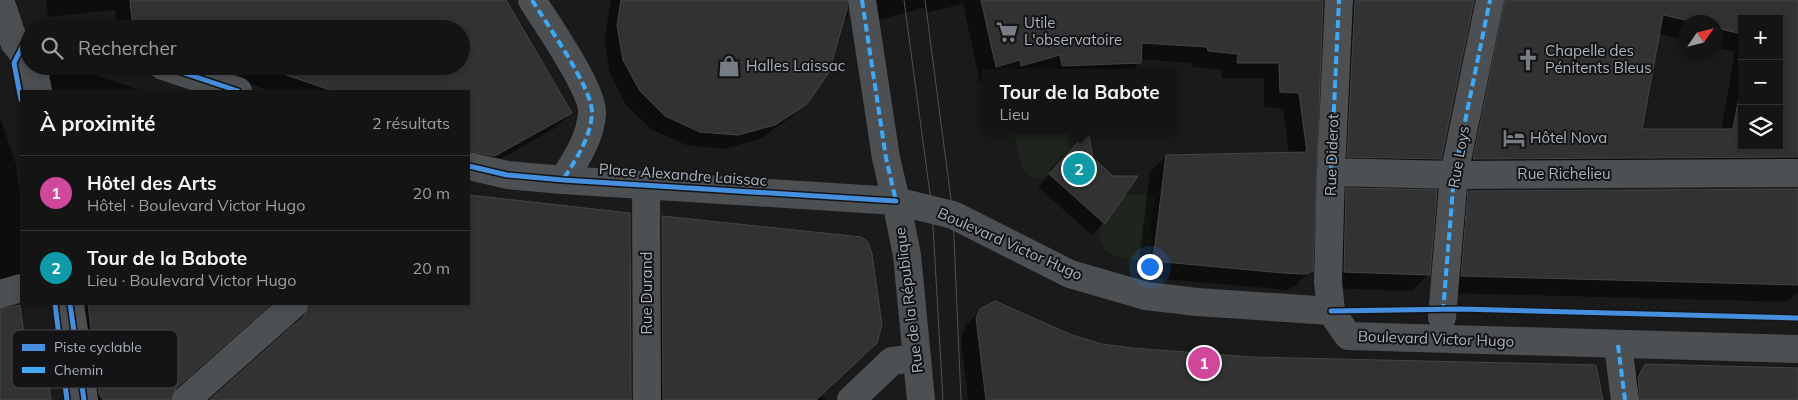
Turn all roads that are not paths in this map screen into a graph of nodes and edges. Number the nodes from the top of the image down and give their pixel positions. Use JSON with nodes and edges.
{"nodes":[{"id":1,"x":0,"y":0,"type":"edge"},
{"id":2,"x":532,"y":0,"type":"edge"},
{"id":3,"x":862,"y":0,"type":"edge"},
{"id":4,"x":1339,"y":0,"type":"edge"},
{"id":5,"x":1490,"y":0,"type":"edge"},
{"id":6,"x":20,"y":51,"type":"edge"},
{"id":7,"x":190,"y":75,"type":"edge"},
{"id":8,"x":235,"y":90,"type":"edge"},
{"id":9,"x":470,"y":166,"type":"edge"},
{"id":10,"x":1331,"y":172,"type":"junction"},
{"id":11,"x":1798,"y":173,"type":"edge"},
{"id":12,"x":1454,"y":175,"type":"junction"},
{"id":13,"x":563,"y":180,"type":"junction"},
{"id":14,"x":646,"y":186,"type":"junction"},
{"id":15,"x":896,"y":201,"type":"junction"},
{"id":16,"x":20,"y":288,"type":"edge"},
{"id":17,"x":0,"y":294,"type":"edge"},
{"id":18,"x":70,"y":305,"type":"edge"},
{"id":19,"x":293,"y":305,"type":"edge"},
{"id":20,"x":1331,"y":311,"type":"junction"},
{"id":21,"x":1442,"y":317,"type":"dead end"},
{"id":22,"x":74,"y":330,"type":"edge"},
{"id":23,"x":1618,"y":345,"type":"junction"},
{"id":24,"x":1798,"y":349,"type":"edge"},
{"id":25,"x":916,"y":358,"type":"junction"},
{"id":26,"x":186,"y":400,"type":"edge"},
{"id":27,"x":646,"y":400,"type":"edge"},
{"id":28,"x":851,"y":400,"type":"edge"},
{"id":29,"x":921,"y":400,"type":"edge"},
{"id":30,"x":1625,"y":400,"type":"edge"}],
"edges":[{"from":1,"to":6,"type":"street"},
{"from":2,"to":13,"type":"street","name":"Place Alexandre Laissac"},
{"from":3,"to":15,"type":"street","name":"Rue de la République"},
{"from":4,"to":10,"type":"street","name":"Rue Diderot"},
{"from":5,"to":12,"type":"street","name":"Rue Loys"},
{"from":7,"to":8,"type":"street"},
{"from":9,"to":13,"type":"street","name":"Place Alexandre Laissac"},
{"from":10,"to":12,"type":"street","name":"Rue Richelieu"},
{"from":10,"to":20,"type":"street","name":"Rue Diderot"},
{"from":11,"to":12,"type":"street","name":"Rue Richelieu"},
{"from":12,"to":21,"type":"street","name":"Rue Loys"},
{"from":13,"to":14,"type":"street","name":"Place Alexandre Laissac"},
{"from":14,"to":15,"type":"street","name":"Place Alexandre Laissac"},
{"from":14,"to":27,"type":"street","name":"Rue Durand"},
{"from":15,"to":20,"type":"street","name":"Boulevard Victor Hugo"},
{"from":15,"to":25,"type":"street","name":"Rue de la République"},
{"from":16,"to":17,"type":"street"},
{"from":18,"to":22,"type":"street"},
{"from":19,"to":26,"type":"street"},
{"from":20,"to":23,"type":"street","name":"Boulevard Victor Hugo"},
{"from":23,"to":24,"type":"street","name":"Boulevard Victor Hugo"},
{"from":23,"to":30,"type":"street"},
{"from":25,"to":28,"type":"street"},
{"from":25,"to":29,"type":"street","name":"Rue de la République"}]}
